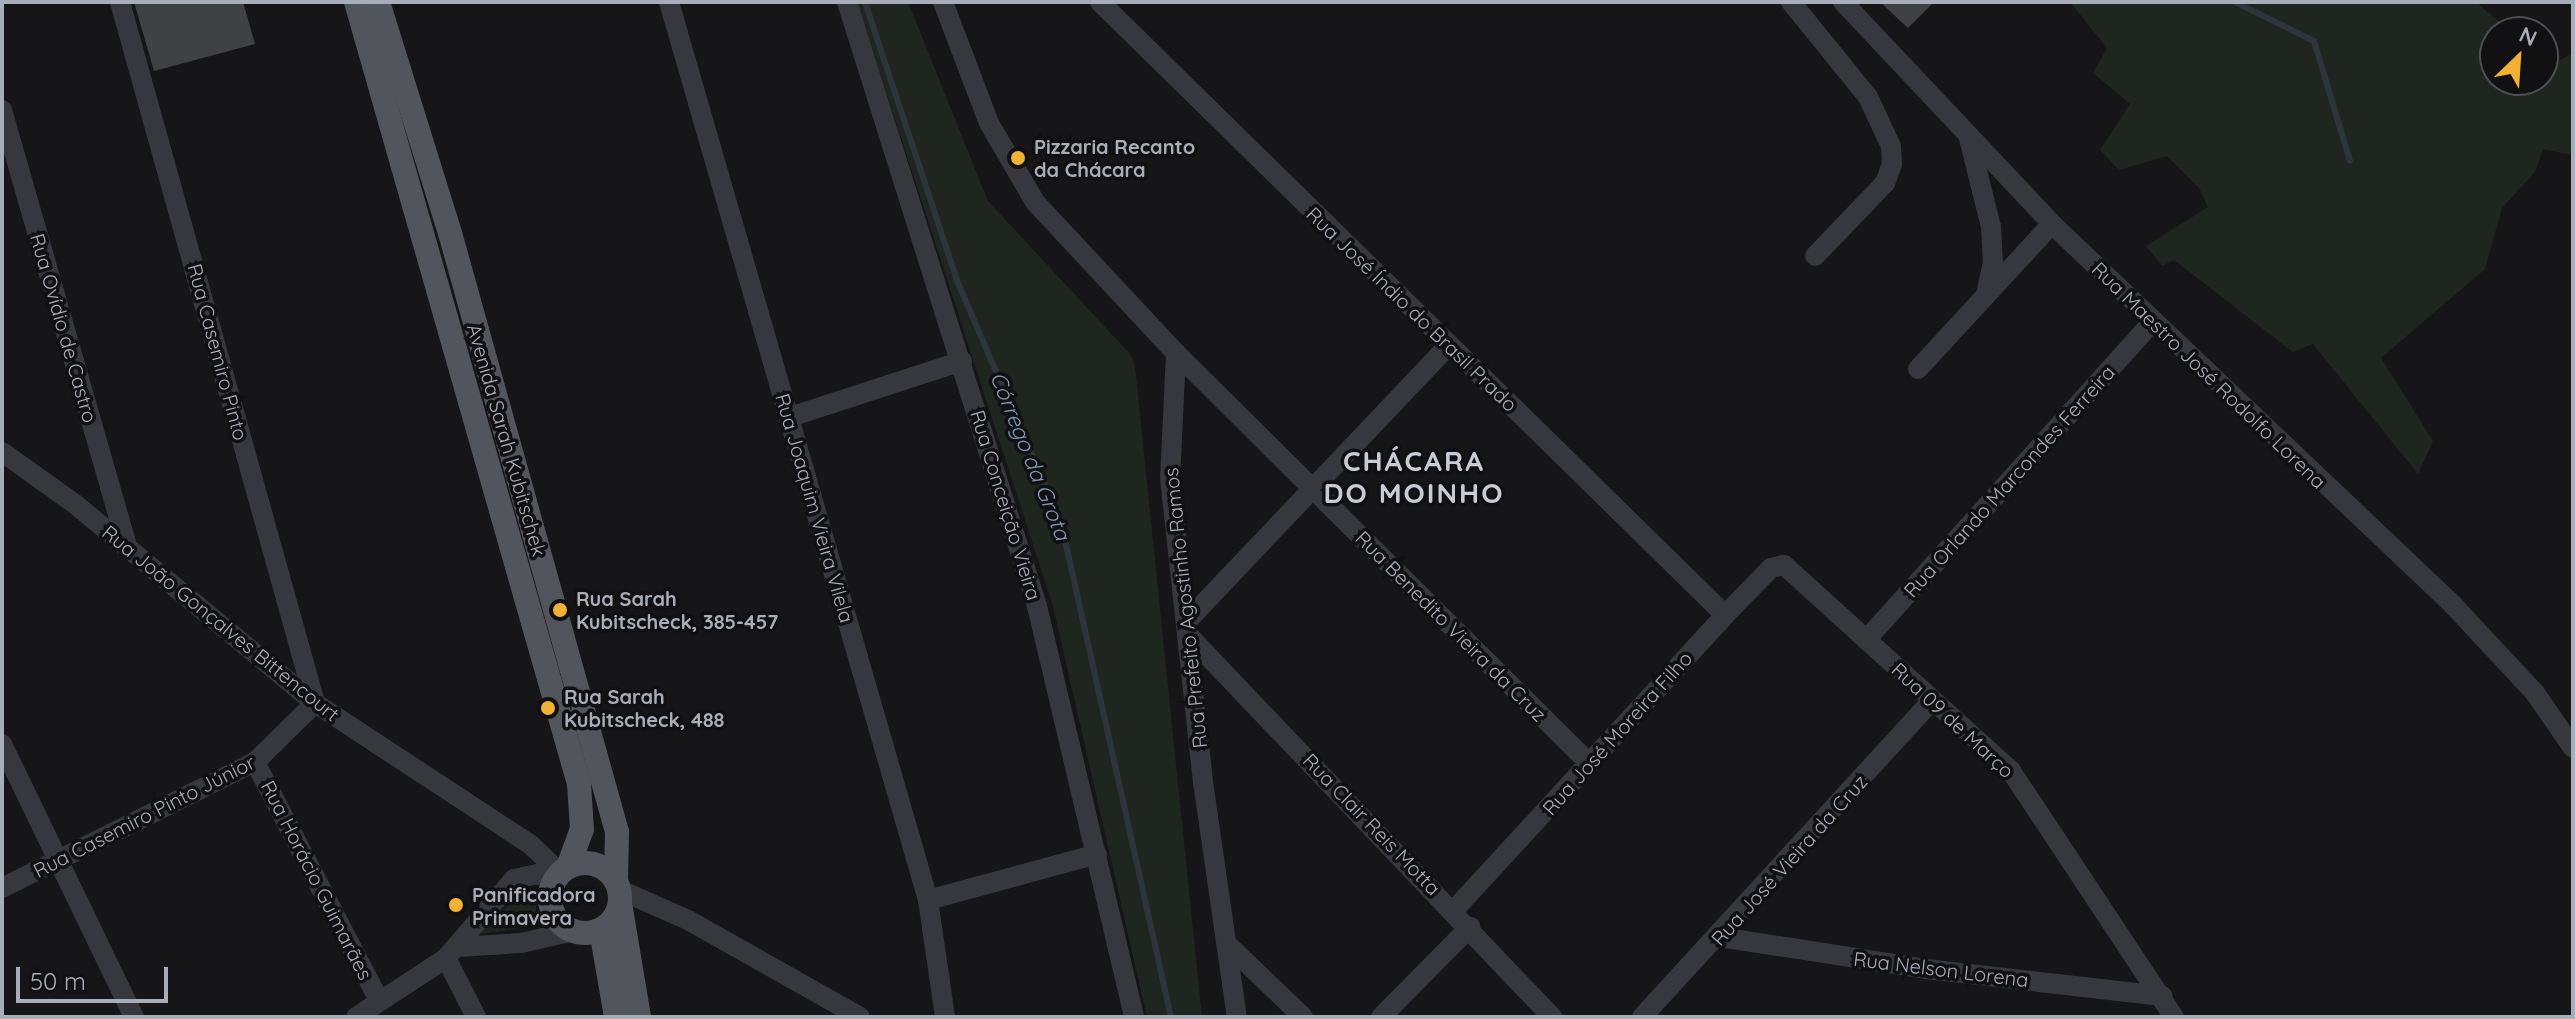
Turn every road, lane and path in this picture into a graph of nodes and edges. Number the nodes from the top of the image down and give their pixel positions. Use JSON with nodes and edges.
{"nodes":[{"id":1,"x":120,"y":2,"type":"edge"},
{"id":2,"x":356,"y":2,"type":"edge"},
{"id":3,"x":378,"y":2,"type":"edge"},
{"id":4,"x":669,"y":2,"type":"edge"},
{"id":5,"x":847,"y":2,"type":"edge"},
{"id":6,"x":943,"y":2,"type":"edge"},
{"id":7,"x":1100,"y":2,"type":"edge"},
{"id":8,"x":1791,"y":2,"type":"edge"},
{"id":9,"x":1843,"y":2,"type":"edge"},
{"id":10,"x":2,"y":110,"type":"edge"},
{"id":11,"x":1968,"y":134,"type":"junction"},
{"id":12,"x":2052,"y":224,"type":"junction"},
{"id":13,"x":1815,"y":256,"type":"dead end"},
{"id":14,"x":1986,"y":295,"type":"junction"},
{"id":15,"x":2152,"y":322,"type":"junction"},
{"id":16,"x":1449,"y":345,"type":"junction"},
{"id":17,"x":1176,"y":353,"type":"junction"},
{"id":18,"x":962,"y":361,"type":"junction"},
{"id":19,"x":1918,"y":369,"type":"dead end"},
{"id":20,"x":790,"y":417,"type":"junction"},
{"id":21,"x":2,"y":452,"type":"edge"},
{"id":22,"x":1311,"y":487,"type":"junction"},
{"id":23,"x":127,"y":547,"type":"junction"},
{"id":24,"x":1784,"y":565,"type":"joint"},
{"id":25,"x":1725,"y":615,"type":"junction"},
{"id":26,"x":1187,"y":628,"type":"junction"},
{"id":27,"x":1866,"y":640,"type":"junction"},
{"id":28,"x":1932,"y":701,"type":"junction"},
{"id":29,"x":315,"y":703,"type":"junction"},
{"id":30,"x":2,"y":744,"type":"edge"},
{"id":31,"x":2573,"y":748,"type":"edge"},
{"id":32,"x":255,"y":762,"type":"junction"},
{"id":33,"x":1590,"y":764,"type":"junction"},
{"id":34,"x":1097,"y":854,"type":"junction"},
{"id":35,"x":61,"y":860,"type":"junction"},
{"id":36,"x":561,"y":874,"type":"junction"},
{"id":37,"x":2,"y":888,"type":"edge"},
{"id":38,"x":619,"y":891,"type":"junction"},
{"id":39,"x":928,"y":900,"type":"junction"},
{"id":40,"x":1455,"y":909,"type":"junction"},
{"id":41,"x":1470,"y":927,"type":"junction"},
{"id":42,"x":601,"y":930,"type":"junction"},
{"id":43,"x":574,"y":931,"type":"junction"},
{"id":44,"x":1720,"y":937,"type":"junction"},
{"id":45,"x":1227,"y":944,"type":"junction"},
{"id":46,"x":452,"y":952,"type":"junction"},
{"id":47,"x":2162,"y":996,"type":"junction"},
{"id":48,"x":378,"y":998,"type":"junction"},
{"id":49,"x":134,"y":1017,"type":"edge"},
{"id":50,"x":356,"y":1017,"type":"edge"},
{"id":51,"x":476,"y":1017,"type":"edge"},
{"id":52,"x":616,"y":1017,"type":"edge"},
{"id":53,"x":639,"y":1017,"type":"edge"},
{"id":54,"x":860,"y":1017,"type":"edge"},
{"id":55,"x":945,"y":1017,"type":"edge"},
{"id":56,"x":1134,"y":1017,"type":"edge"},
{"id":57,"x":1237,"y":1017,"type":"edge"},
{"id":58,"x":1303,"y":1017,"type":"edge"},
{"id":59,"x":1381,"y":1017,"type":"edge"},
{"id":60,"x":1552,"y":1017,"type":"edge"},
{"id":61,"x":1642,"y":1017,"type":"edge"},
{"id":62,"x":2174,"y":1017,"type":"edge"}],
"edges":[{"from":1,"to":29,"type":"street","name":"Rua Casemiro Pinto"},
{"from":2,"to":36,"type":"main road","name":"Avenida Sarah Kubitschek"},
{"from":3,"to":38,"type":"main road","name":"Avenida Sarah Kubitschek"},
{"from":4,"to":20,"type":"street","name":"Rua Joaquim Vieira Vilela"},
{"from":5,"to":18,"type":"street","name":"Rua Conceição Vieira"},
{"from":6,"to":17,"type":"street"},
{"from":7,"to":16,"type":"street","name":"Rua José Índio do Brasil Prado"},
{"from":8,"to":13,"type":"street"},
{"from":9,"to":11,"type":"street","name":"Rua Maestro José Rodolfo Lorena"},
{"from":10,"to":23,"type":"street","name":"Rua Ovídio de Castro"},
{"from":11,"to":12,"type":"street","name":"Rua Maestro José Rodolfo Lorena"},
{"from":11,"to":14,"type":"street"},
{"from":12,"to":14,"type":"street"},
{"from":12,"to":15,"type":"street","name":"Rua Maestro José Rodolfo Lorena"},
{"from":14,"to":19,"type":"street"},
{"from":15,"to":27,"type":"street","name":"Rua Orlando Marcondes Ferreira"},
{"from":15,"to":31,"type":"street","name":"Rua Maestro José Rodolfo Lorena"},
{"from":16,"to":22,"type":"street"},
{"from":16,"to":25,"type":"street","name":"Rua José Índio do Brasil Prado"},
{"from":17,"to":22,"type":"street","name":"Rua Benedito Vieira da Cruz"},
{"from":17,"to":26,"type":"street","name":"Rua Prefeito Agostinho Ramos"},
{"from":18,"to":20,"type":"street"},
{"from":18,"to":34,"type":"street","name":"Rua Conceição Vieira"},
{"from":20,"to":39,"type":"street","name":"Rua Joaquim Vieira Vilela"},
{"from":21,"to":23,"type":"street","name":"Rua João Gonçalves Bittencourt"},
{"from":22,"to":26,"type":"street"},
{"from":22,"to":33,"type":"street","name":"Rua Benedito Vieira da Cruz"},
{"from":23,"to":29,"type":"street","name":"Rua João Gonçalves Bittencourt"},
{"from":24,"to":25,"type":"street","name":"Rua José Moreira Filho"},
{"from":24,"to":27,"type":"street","name":"Rua 09 de Março"},
{"from":25,"to":33,"type":"street","name":"Rua José Moreira Filho"},
{"from":26,"to":40,"type":"street","name":"Rua Clair Reis Motta"},
{"from":26,"to":45,"type":"street","name":"Rua Prefeito Agostinho Ramos"},
{"from":27,"to":28,"type":"street","name":"Rua 09 de Março"},
{"from":28,"to":44,"type":"street","name":"Rua José Vieira da Cruz"},
{"from":28,"to":47,"type":"street","name":"Rua 09 de Março"},
{"from":29,"to":32,"type":"street","name":"Rua Casemiro Pinto Júnior"},
{"from":29,"to":36,"type":"street","name":"Rua João Gonçalves Bittencourt"},
{"from":30,"to":35,"type":"street"},
{"from":32,"to":35,"type":"street","name":"Rua Casemiro Pinto Júnior"},
{"from":32,"to":48,"type":"street","name":"Rua Horácio Guimarães"},
{"from":33,"to":40,"type":"street","name":"Rua José Moreira Filho"},
{"from":34,"to":39,"type":"street"},
{"from":34,"to":56,"type":"street","name":"Rua Conceição Vieira"},
{"from":35,"to":37,"type":"street","name":"Rua Casemiro Pinto Júnior"},
{"from":35,"to":49,"type":"street"},
{"from":36,"to":38,"type":"main road"},
{"from":36,"to":43,"type":"main road"},
{"from":36,"to":46,"type":"street"},
{"from":38,"to":42,"type":"main road"},
{"from":38,"to":53,"type":"main road","name":"Avenida Sarah Kubitschek"},
{"from":38,"to":54,"type":"street"},
{"from":39,"to":55,"type":"street","name":"Rua Joaquim Vieira Vilela"},
{"from":40,"to":41,"type":"street","name":"Rua Clair Reis Motta"},
{"from":41,"to":59,"type":"street"},
{"from":41,"to":60,"type":"street","name":"Rua Clair Reis Motta"},
{"from":42,"to":43,"type":"main road"},
{"from":42,"to":52,"type":"main road"},
{"from":43,"to":46,"type":"street"},
{"from":44,"to":47,"type":"street","name":"Rua Nelson Lorena"},
{"from":44,"to":61,"type":"street","name":"Rua José Vieira da Cruz"},
{"from":45,"to":57,"type":"street","name":"Rua Prefeito Agostinho Ramos"},
{"from":45,"to":58,"type":"street"},
{"from":46,"to":48,"type":"street"},
{"from":46,"to":51,"type":"street"},
{"from":47,"to":62,"type":"street","name":"Rua 09 de Março"},
{"from":48,"to":50,"type":"street"}]}
